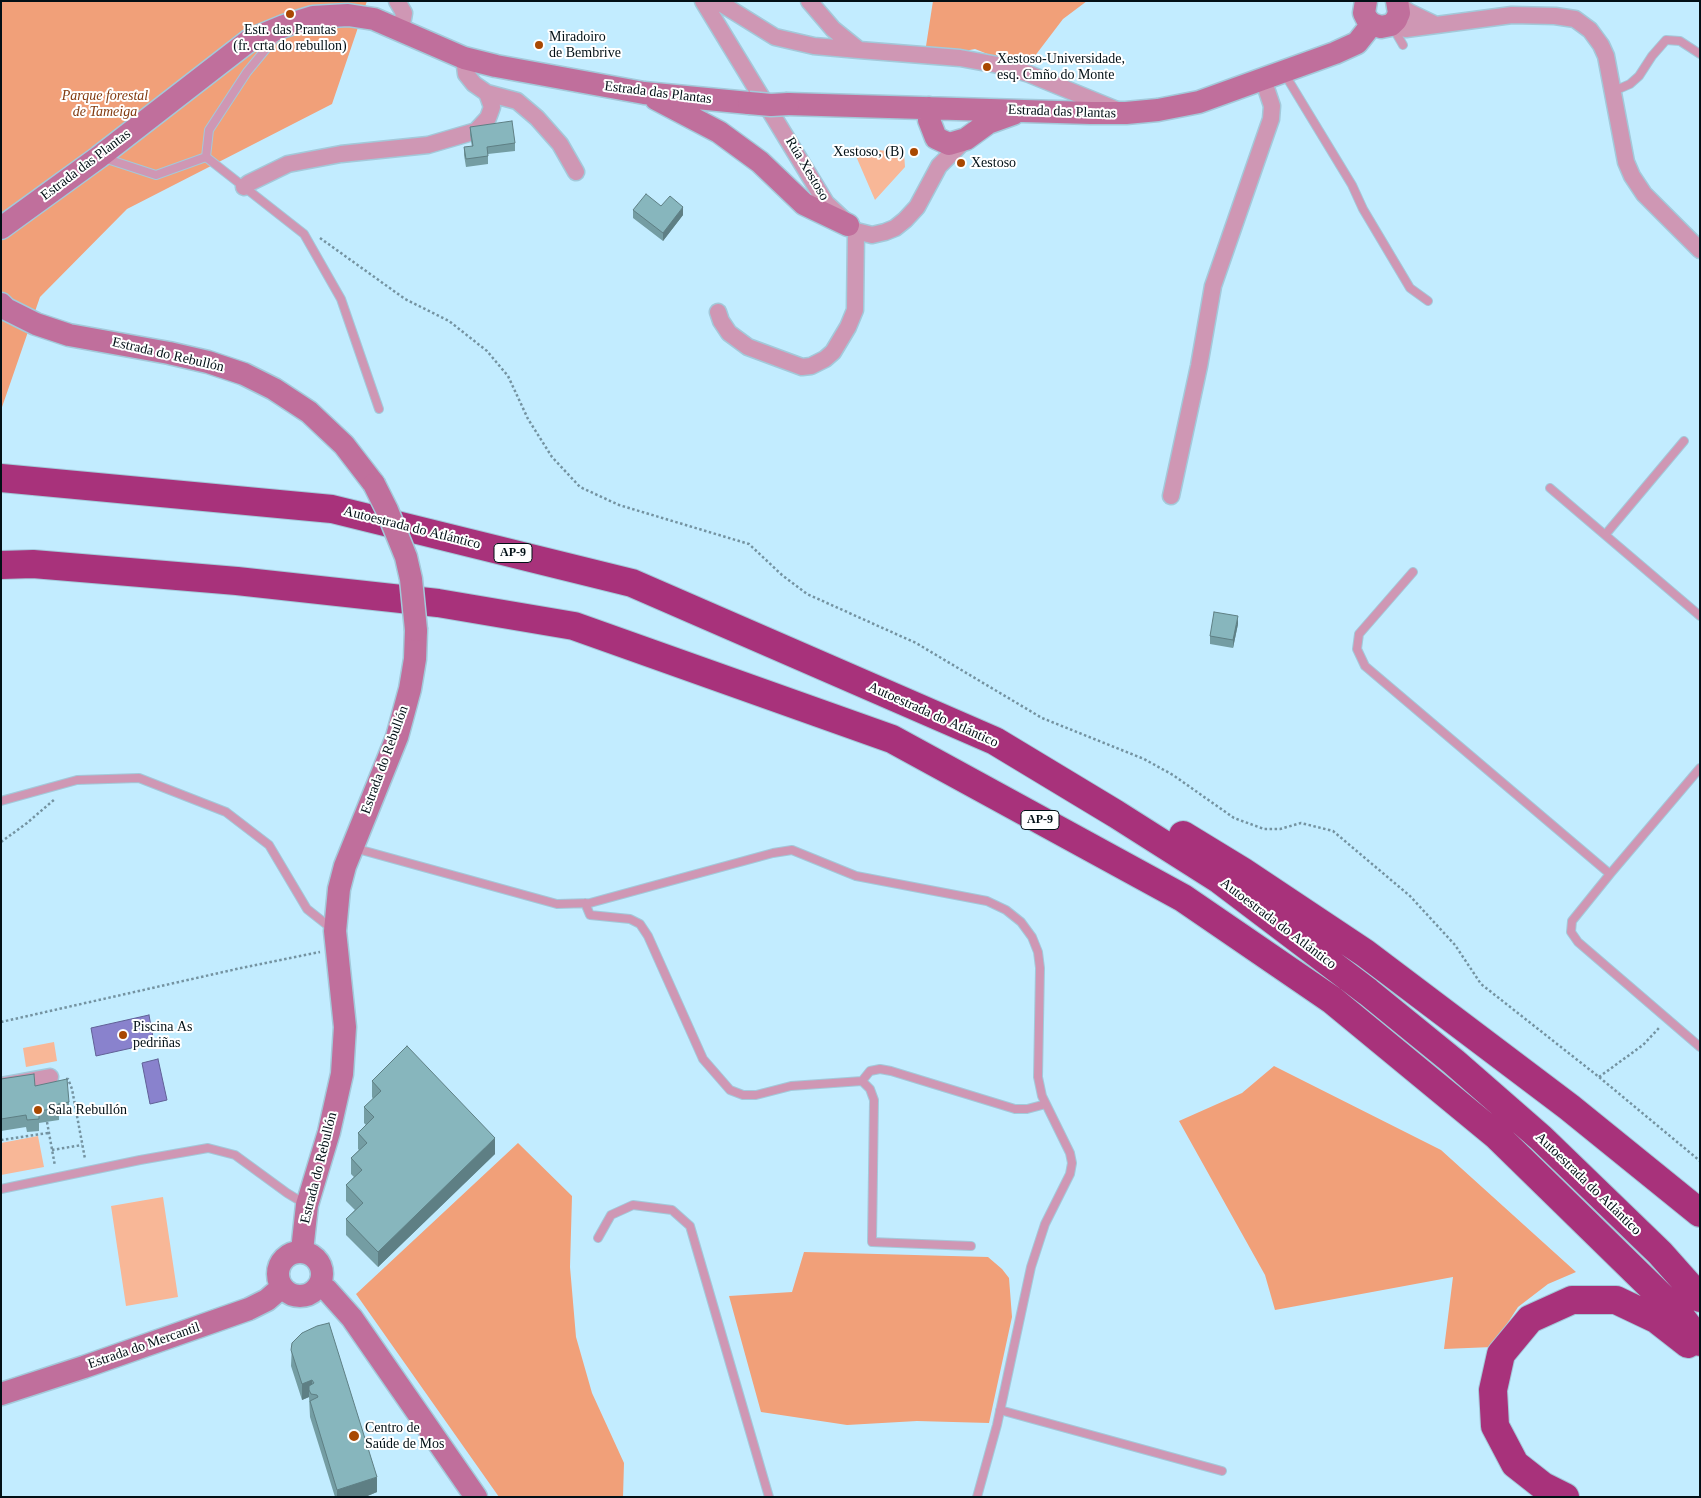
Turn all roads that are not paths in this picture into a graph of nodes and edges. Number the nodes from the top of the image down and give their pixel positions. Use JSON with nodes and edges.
{"nodes":[{"id":1,"x":397,"y":1,"type":"edge"},
{"id":2,"x":703,"y":1,"type":"edge"},
{"id":3,"x":717,"y":1,"type":"edge"},
{"id":4,"x":810,"y":1,"type":"edge"},
{"id":5,"x":1366,"y":1,"type":"edge"},
{"id":6,"x":1390,"y":14,"type":"edge"},
{"id":7,"x":284,"y":26,"type":"junction"},
{"id":8,"x":401,"y":30,"type":"junction"},
{"id":9,"x":1403,"y":45,"type":"dead end"},
{"id":10,"x":859,"y":50,"type":"junction"},
{"id":11,"x":1700,"y":54,"type":"edge"},
{"id":12,"x":464,"y":58,"type":"junction"},
{"id":13,"x":1273,"y":75,"type":"junction"},
{"id":14,"x":1614,"y":91,"type":"junction"},
{"id":15,"x":487,"y":93,"type":"junction"},
{"id":16,"x":644,"y":93,"type":"junction"},
{"id":17,"x":929,"y":108,"type":"junction"},
{"id":18,"x":976,"y":109,"type":"junction"},
{"id":19,"x":1021,"y":111,"type":"junction"},
{"id":20,"x":1126,"y":113,"type":"junction"},
{"id":21,"x":971,"y":136,"type":"junction"},
{"id":22,"x":936,"y":138,"type":"junction"},
{"id":23,"x":99,"y":156,"type":"junction"},
{"id":24,"x":206,"y":157,"type":"junction"},
{"id":25,"x":939,"y":166,"type":"junction"},
{"id":26,"x":576,"y":172,"type":"dead end"},
{"id":27,"x":244,"y":187,"type":"junction"},
{"id":28,"x":1,"y":228,"type":"edge"},
{"id":29,"x":852,"y":228,"type":"junction"},
{"id":30,"x":1700,"y":250,"type":"edge"},
{"id":31,"x":1428,"y":301,"type":"dead end"},
{"id":32,"x":1,"y":304,"type":"edge"},
{"id":33,"x":718,"y":312,"type":"dead end"},
{"id":34,"x":379,"y":409,"type":"dead end"},
{"id":35,"x":1684,"y":441,"type":"dead end"},
{"id":36,"x":1,"y":478,"type":"edge"},
{"id":37,"x":1550,"y":488,"type":"dead end"},
{"id":38,"x":1171,"y":496,"type":"dead end"},
{"id":39,"x":1605,"y":535,"type":"junction"},
{"id":40,"x":1,"y":565,"type":"edge"},
{"id":41,"x":1413,"y":572,"type":"dead end"},
{"id":42,"x":1700,"y":616,"type":"edge"},
{"id":43,"x":995,"y":742,"type":"junction"},
{"id":44,"x":1700,"y":768,"type":"edge"},
{"id":45,"x":1,"y":801,"type":"edge"},
{"id":46,"x":352,"y":847,"type":"junction"},
{"id":47,"x":1610,"y":874,"type":"junction"},
{"id":48,"x":585,"y":903,"type":"junction"},
{"id":49,"x":335,"y":940,"type":"junction"},
{"id":50,"x":1700,"y":1047,"type":"edge"},
{"id":51,"x":50,"y":1077,"type":"road end"},
{"id":52,"x":862,"y":1081,"type":"junction"},
{"id":53,"x":1,"y":1086,"type":"edge"},
{"id":54,"x":1046,"y":1104,"type":"junction"},
{"id":55,"x":1,"y":1189,"type":"edge"},
{"id":56,"x":307,"y":1205,"type":"junction"},
{"id":57,"x":1700,"y":1213,"type":"edge"},
{"id":58,"x":598,"y":1238,"type":"dead end"},
{"id":59,"x":971,"y":1246,"type":"dead end"},
{"id":60,"x":302,"y":1251,"type":"junction"},
{"id":61,"x":319,"y":1286,"type":"junction"},
{"id":62,"x":282,"y":1287,"type":"junction"},
{"id":63,"x":1700,"y":1298,"type":"edge"},
{"id":64,"x":1700,"y":1342,"type":"edge"},
{"id":65,"x":1700,"y":1351,"type":"edge"},
{"id":66,"x":1,"y":1394,"type":"edge"},
{"id":67,"x":1000,"y":1410,"type":"junction"},
{"id":68,"x":1222,"y":1471,"type":"dead end"},
{"id":69,"x":476,"y":1497,"type":"edge"},
{"id":70,"x":769,"y":1497,"type":"edge"},
{"id":71,"x":977,"y":1497,"type":"edge"},
{"id":72,"x":1565,"y":1497,"type":"edge"}],
"edges":[{"from":1,"to":8,"type":"street"},
{"from":2,"to":29,"type":"street","name":"Rúa Xestoso"},
{"from":3,"to":10,"type":"street"},
{"from":4,"to":10,"type":"street"},
{"from":5,"to":6,"type":"street"},
{"from":6,"to":9,"type":"lane"},
{"from":6,"to":13,"type":"street","name":"Estrada das Plantas"},
{"from":6,"to":14,"type":"street"},
{"from":7,"to":8,"type":"street","name":"Estrada das Plantas"},
{"from":7,"to":23,"type":"street","name":"Estrada das Plantas"},
{"from":7,"to":24,"type":"lane"},
{"from":8,"to":12,"type":"street","name":"Estrada das Plantas"},
{"from":10,"to":20,"type":"street"},
{"from":11,"to":14,"type":"lane"},
{"from":12,"to":15,"type":"street"},
{"from":12,"to":16,"type":"street","name":"Estrada das Plantas"},
{"from":13,"to":20,"type":"street","name":"Estrada das Plantas"},
{"from":13,"to":31,"type":"lane"},
{"from":13,"to":38,"type":"street"},
{"from":14,"to":30,"type":"street"},
{"from":15,"to":26,"type":"street"},
{"from":15,"to":27,"type":"street"},
{"from":16,"to":17,"type":"street","name":"Estrada das Plantas","bridge":true},
{"from":16,"to":29,"type":"street"},
{"from":17,"to":18,"type":"street","name":"Estrada das Plantas"},
{"from":17,"to":22,"type":"street"},
{"from":18,"to":19,"type":"street","name":"Estrada das Plantas"},
{"from":18,"to":21,"type":"street"},
{"from":19,"to":20,"type":"street","name":"Estrada das Plantas"},
{"from":19,"to":21,"type":"street"},
{"from":21,"to":22,"type":"street"},
{"from":21,"to":25,"type":"street"},
{"from":22,"to":25,"type":"street"},
{"from":23,"to":24,"type":"lane"},
{"from":23,"to":28,"type":"street","name":"Estrada das Plantas"},
{"from":24,"to":27,"type":"lane"},
{"from":25,"to":29,"type":"street"},
{"from":27,"to":34,"type":"lane"},
{"from":29,"to":33,"type":"street"},
{"from":32,"to":46,"type":"street","name":"Estrada do Rebullón","bridge":true},
{"from":35,"to":39,"type":"lane"},
{"from":36,"to":43,"type":"highway","name":"Autoestrada do Atlántico","number":"AP-9"},
{"from":37,"to":39,"type":"lane"},
{"from":39,"to":42,"type":"lane"},
{"from":40,"to":64,"type":"highway","name":"Autoestrada do Atlántico","number":"AP-9"},
{"from":41,"to":47,"type":"lane"},
{"from":43,"to":57,"type":"highway"},
{"from":43,"to":63,"type":"highway","name":"Autoestrada do Atlántico","number":"AP-9"},
{"from":44,"to":47,"type":"lane"},
{"from":45,"to":49,"type":"lane"},
{"from":46,"to":48,"type":"lane"},
{"from":46,"to":49,"type":"street","name":"Estrada do Rebullón"},
{"from":47,"to":50,"type":"lane"},
{"from":48,"to":52,"type":"lane"},
{"from":48,"to":54,"type":"lane"},
{"from":49,"to":56,"type":"street","name":"Estrada do Rebullón"},
{"from":51,"to":53,"type":"street"},
{"from":52,"to":54,"type":"lane"},
{"from":52,"to":59,"type":"lane"},
{"from":54,"to":67,"type":"lane"},
{"from":55,"to":56,"type":"lane"},
{"from":56,"to":60,"type":"street","name":"Estrada do Rebullón"},
{"from":58,"to":70,"type":"lane"},
{"from":60,"to":61,"type":"street"},
{"from":60,"to":62,"type":"street"},
{"from":61,"to":62,"type":"street"},
{"from":61,"to":69,"type":"street"},
{"from":62,"to":66,"type":"street","name":"Estrada do Mercantil"},
{"from":65,"to":72,"type":"highway"},
{"from":67,"to":68,"type":"lane"},
{"from":67,"to":71,"type":"lane"}]}
